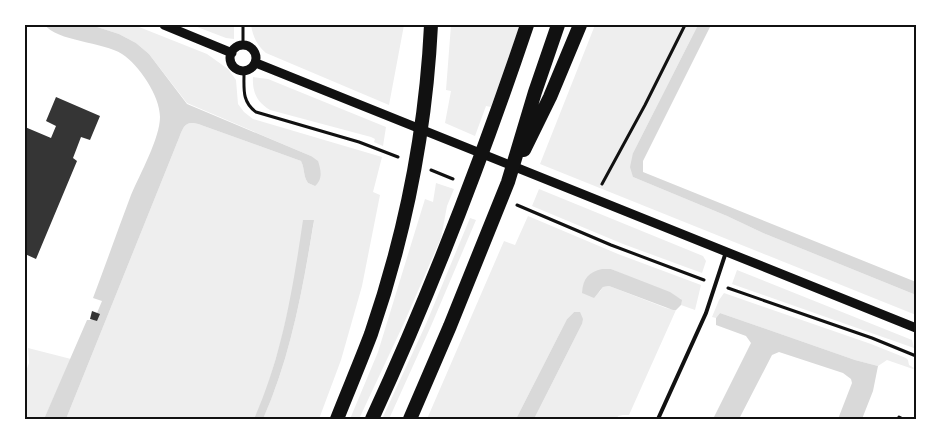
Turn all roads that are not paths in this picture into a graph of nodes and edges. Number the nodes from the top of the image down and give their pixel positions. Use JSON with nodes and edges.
{"nodes":[{"id":1,"x":164,"y":25,"type":"edge"},
{"id":2,"x":431,"y":25,"type":"edge"},
{"id":3,"x":527,"y":25,"type":"edge"},
{"id":4,"x":558,"y":25,"type":"edge"},
{"id":5,"x":580,"y":25,"type":"edge"},
{"id":6,"x":232,"y":53,"type":"junction"},
{"id":7,"x":256,"y":63,"type":"junction"},
{"id":8,"x":528,"y":132,"type":"junction"},
{"id":9,"x":726,"y":251,"type":"junction"},
{"id":10,"x":916,"y":328,"type":"edge"},
{"id":11,"x":337,"y":419,"type":"edge"},
{"id":12,"x":372,"y":419,"type":"edge"},
{"id":13,"x":410,"y":419,"type":"edge"},
{"id":14,"x":658,"y":419,"type":"edge"}],
"edges":[{"from":1,"to":6,"type":"street"},
{"from":2,"to":11,"type":"highway"},
{"from":3,"to":12,"type":"highway"},
{"from":4,"to":8,"type":"highway"},
{"from":5,"to":8,"type":"highway"},
{"from":6,"to":7,"type":"street"},
{"from":6,"to":7,"type":"street"},
{"from":7,"to":9,"type":"street"},
{"from":8,"to":13,"type":"highway"},
{"from":9,"to":10,"type":"street"},
{"from":9,"to":14,"type":"lane"}]}
